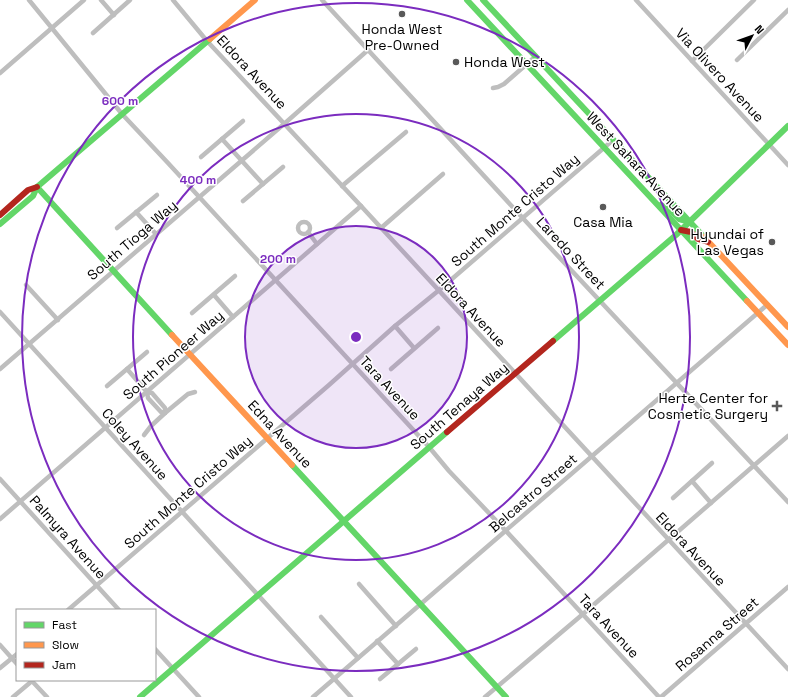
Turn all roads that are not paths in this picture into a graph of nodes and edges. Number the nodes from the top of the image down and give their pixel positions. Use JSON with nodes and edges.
{"nodes":[{"id":1,"x":29,"y":0,"type":"edge"},
{"id":2,"x":84,"y":0,"type":"edge"},
{"id":3,"x":101,"y":0,"type":"edge"},
{"id":4,"x":130,"y":0,"type":"edge"},
{"id":5,"x":173,"y":0,"type":"edge"},
{"id":6,"x":255,"y":0,"type":"edge"},
{"id":7,"x":322,"y":0,"type":"edge"},
{"id":8,"x":467,"y":0,"type":"edge"},
{"id":9,"x":484,"y":0,"type":"edge"},
{"id":10,"x":636,"y":0,"type":"edge"},
{"id":11,"x":754,"y":0,"type":"edge"},
{"id":12,"x":788,"y":10,"type":"edge"},
{"id":13,"x":114,"y":14,"type":"junction"},
{"id":14,"x":52,"y":28,"type":"junction"},
{"id":15,"x":93,"y":33,"type":"dead end"},
{"id":16,"x":207,"y":41,"type":"junction"},
{"id":17,"x":368,"y":50,"type":"junction"},
{"id":18,"x":536,"y":56,"type":"junction"},
{"id":19,"x":737,"y":60,"type":"dead end"},
{"id":20,"x":692,"y":61,"type":"junction"},
{"id":21,"x":527,"y":64,"type":"junction"},
{"id":22,"x":0,"y":72,"type":"edge"},
{"id":23,"x":493,"y":88,"type":"dead end"},
{"id":24,"x":122,"y":114,"type":"junction"},
{"id":25,"x":243,"y":121,"type":"dead end"},
{"id":26,"x":284,"y":124,"type":"junction"},
{"id":27,"x":788,"y":126,"type":"edge"},
{"id":28,"x":406,"y":132,"type":"dead end"},
{"id":29,"x":222,"y":139,"type":"junction"},
{"id":30,"x":613,"y":140,"type":"junction"},
{"id":31,"x":769,"y":144,"type":"junction"},
{"id":32,"x":604,"y":148,"type":"junction"},
{"id":33,"x":201,"y":157,"type":"dead end"},
{"id":34,"x":241,"y":161,"type":"junction"},
{"id":35,"x":788,"y":165,"type":"edge"},
{"id":36,"x":283,"y":167,"type":"dead end"},
{"id":37,"x":442,"y":174,"type":"dead end"},
{"id":38,"x":263,"y":184,"type":"junction"},
{"id":39,"x":342,"y":186,"type":"junction"},
{"id":40,"x":37,"y":187,"type":"junction"},
{"id":41,"x":156,"y":194,"type":"dead end"},
{"id":42,"x":199,"y":197,"type":"junction"},
{"id":43,"x":243,"y":201,"type":"dead end"},
{"id":44,"x":654,"y":201,"type":"junction"},
{"id":45,"x":361,"y":206,"type":"junction"},
{"id":46,"x":136,"y":212,"type":"junction"},
{"id":47,"x":0,"y":215,"type":"edge"},
{"id":48,"x":523,"y":217,"type":"junction"},
{"id":49,"x":690,"y":222,"type":"junction"},
{"id":50,"x":0,"y":224,"type":"edge"},
{"id":51,"x":117,"y":228,"type":"dead end"},
{"id":52,"x":381,"y":228,"type":"junction"},
{"id":53,"x":681,"y":230,"type":"junction"},
{"id":54,"x":308,"y":232,"type":"dead end"},
{"id":55,"x":156,"y":234,"type":"junction"},
{"id":56,"x":708,"y":242,"type":"junction"},
{"id":57,"x":318,"y":244,"type":"junction"},
{"id":58,"x":113,"y":270,"type":"junction"},
{"id":59,"x":235,"y":276,"type":"dead end"},
{"id":60,"x":276,"y":280,"type":"junction"},
{"id":61,"x":26,"y":285,"type":"dead end"},
{"id":62,"x":438,"y":290,"type":"junction"},
{"id":63,"x":214,"y":295,"type":"junction"},
{"id":64,"x":600,"y":300,"type":"junction"},
{"id":65,"x":767,"y":305,"type":"junction"},
{"id":66,"x":0,"y":312,"type":"edge"},
{"id":67,"x":192,"y":313,"type":"dead end"},
{"id":68,"x":758,"y":313,"type":"junction"},
{"id":69,"x":233,"y":317,"type":"junction"},
{"id":70,"x":58,"y":320,"type":"junction"},
{"id":71,"x":395,"y":326,"type":"junction"},
{"id":72,"x":788,"y":327,"type":"edge"},
{"id":73,"x":438,"y":328,"type":"dead end"},
{"id":74,"x":29,"y":344,"type":"junction"},
{"id":75,"x":788,"y":345,"type":"edge"},
{"id":76,"x":414,"y":348,"type":"junction"},
{"id":77,"x":147,"y":352,"type":"dead end"},
{"id":78,"x":190,"y":354,"type":"junction"},
{"id":79,"x":353,"y":364,"type":"junction"},
{"id":80,"x":0,"y":369,"type":"edge"},
{"id":81,"x":127,"y":369,"type":"junction"},
{"id":82,"x":390,"y":369,"type":"dead end"},
{"id":83,"x":515,"y":374,"type":"junction"},
{"id":84,"x":677,"y":383,"type":"junction"},
{"id":85,"x":107,"y":386,"type":"dead end"},
{"id":86,"x":148,"y":392,"type":"junction"},
{"id":87,"x":195,"y":392,"type":"dead end"},
{"id":88,"x":165,"y":413,"type":"junction"},
{"id":89,"x":106,"y":428,"type":"junction"},
{"id":90,"x":144,"y":435,"type":"dead end"},
{"id":91,"x":788,"y":436,"type":"edge"},
{"id":92,"x":267,"y":438,"type":"junction"},
{"id":93,"x":429,"y":447,"type":"junction"},
{"id":94,"x":591,"y":457,"type":"junction"},
{"id":95,"x":712,"y":463,"type":"dead end"},
{"id":96,"x":754,"y":466,"type":"junction"},
{"id":97,"x":0,"y":479,"type":"edge"},
{"id":98,"x":692,"y":481,"type":"junction"},
{"id":99,"x":672,"y":498,"type":"dead end"},
{"id":100,"x":20,"y":502,"type":"junction"},
{"id":101,"x":788,"y":502,"type":"edge"},
{"id":102,"x":711,"y":503,"type":"junction"},
{"id":103,"x":182,"y":512,"type":"junction"},
{"id":104,"x":0,"y":519,"type":"edge"},
{"id":105,"x":344,"y":521,"type":"junction"},
{"id":106,"x":506,"y":531,"type":"junction"},
{"id":107,"x":668,"y":540,"type":"junction"},
{"id":108,"x":359,"y":584,"type":"dead end"},
{"id":109,"x":97,"y":585,"type":"junction"},
{"id":110,"x":788,"y":587,"type":"edge"},
{"id":111,"x":258,"y":595,"type":"junction"},
{"id":112,"x":420,"y":605,"type":"junction"},
{"id":113,"x":69,"y":609,"type":"edge"},
{"id":114,"x":119,"y":609,"type":"edge"},
{"id":115,"x":583,"y":614,"type":"junction"},
{"id":116,"x":321,"y":617,"type":"dead end"},
{"id":117,"x":746,"y":624,"type":"junction"},
{"id":118,"x":396,"y":626,"type":"junction"},
{"id":119,"x":378,"y":642,"type":"junction"},
{"id":120,"x":0,"y":645,"type":"edge"},
{"id":121,"x":416,"y":649,"type":"dead end"},
{"id":122,"x":156,"y":650,"type":"edge"},
{"id":123,"x":16,"y":655,"type":"edge"},
{"id":124,"x":12,"y":658,"type":"junction"},
{"id":125,"x":358,"y":658,"type":"junction"},
{"id":126,"x":16,"y":663,"type":"edge"},
{"id":127,"x":398,"y":664,"type":"junction"},
{"id":128,"x":0,"y":668,"type":"edge"},
{"id":129,"x":173,"y":668,"type":"junction"},
{"id":130,"x":788,"y":669,"type":"edge"},
{"id":131,"x":334,"y":679,"type":"junction"},
{"id":132,"x":380,"y":679,"type":"dead end"},
{"id":133,"x":31,"y":681,"type":"edge"},
{"id":134,"x":33,"y":681,"type":"edge"},
{"id":135,"x":497,"y":687,"type":"junction"},
{"id":136,"x":13,"y":697,"type":"edge"},
{"id":137,"x":47,"y":697,"type":"edge"},
{"id":138,"x":140,"y":697,"type":"edge"},
{"id":139,"x":199,"y":697,"type":"edge"},
{"id":140,"x":313,"y":697,"type":"edge"},
{"id":141,"x":351,"y":697,"type":"edge"},
{"id":142,"x":485,"y":697,"type":"edge"},
{"id":143,"x":506,"y":697,"type":"edge"},
{"id":144,"x":660,"y":697,"type":"edge"}],
"edges":[{"from":1,"to":14,"type":"street","name":"Tara Avenue"},
{"from":2,"to":14,"type":"street"},
{"from":3,"to":13,"type":"street"},
{"from":4,"to":13,"type":"street"},
{"from":5,"to":16,"type":"street","name":"Eldora Avenue"},
{"from":6,"to":16,"type":"street"},
{"from":7,"to":17,"type":"street","name":"Laredo Street"},
{"from":8,"to":21,"type":"street","name":"West Sahara Avenue"},
{"from":9,"to":18,"type":"street","name":"West Sahara Avenue"},
{"from":10,"to":20,"type":"street","name":"Via Olivero Avenue"},
{"from":11,"to":20,"type":"street"},
{"from":12,"to":19,"type":"street"},
{"from":13,"to":15,"type":"street"},
{"from":14,"to":22,"type":"street"},
{"from":14,"to":24,"type":"street","name":"Tara Avenue"},
{"from":16,"to":24,"type":"street"},
{"from":16,"to":26,"type":"street","name":"Eldora Avenue"},
{"from":17,"to":26,"type":"street","name":"South Tioga Way"},
{"from":17,"to":48,"type":"street","name":"Laredo Street"},
{"from":18,"to":21,"type":"street"},
{"from":18,"to":30,"type":"street","name":"West Sahara Avenue"},
{"from":20,"to":31,"type":"street","name":"Via Olivero Avenue"},
{"from":21,"to":23,"type":"street"},
{"from":21,"to":32,"type":"street","name":"West Sahara Avenue"},
{"from":24,"to":40,"type":"street"},
{"from":24,"to":42,"type":"street","name":"Tara Avenue"},
{"from":25,"to":29,"type":"street"},
{"from":26,"to":34,"type":"street","name":"South Tioga Way"},
{"from":26,"to":39,"type":"street","name":"Eldora Avenue"},
{"from":27,"to":31,"type":"street","name":"South Tenaya Way"},
{"from":28,"to":39,"type":"street"},
{"from":29,"to":33,"type":"street"},
{"from":29,"to":34,"type":"street"},
{"from":30,"to":32,"type":"street","name":"South Monte Cristo Way"},
{"from":30,"to":49,"type":"street","name":"West Sahara Avenue"},
{"from":31,"to":35,"type":"street","name":"Via Olivero Avenue"},
{"from":31,"to":49,"type":"street","name":"South Tenaya Way"},
{"from":32,"to":44,"type":"street","name":"West Sahara Avenue"},
{"from":32,"to":48,"type":"street","name":"South Monte Cristo Way"},
{"from":34,"to":38,"type":"street"},
{"from":34,"to":42,"type":"street","name":"South Tioga Way"},
{"from":36,"to":38,"type":"street"},
{"from":37,"to":52,"type":"street"},
{"from":38,"to":43,"type":"street"},
{"from":39,"to":45,"type":"street","name":"Eldora Avenue"},
{"from":40,"to":47,"type":"street"},
{"from":40,"to":50,"type":"street"},
{"from":40,"to":58,"type":"street","name":"Edna Avenue"},
{"from":41,"to":46,"type":"street"},
{"from":42,"to":55,"type":"street","name":"South Tioga Way"},
{"from":42,"to":60,"type":"street","name":"Tara Avenue"},
{"from":44,"to":49,"type":"street"},
{"from":44,"to":53,"type":"street","name":"West Sahara Avenue"},
{"from":45,"to":52,"type":"street","name":"Eldora Avenue"},
{"from":45,"to":57,"type":"street","name":"South Pioneer Way"},
{"from":46,"to":51,"type":"street"},
{"from":46,"to":55,"type":"street"},
{"from":48,"to":62,"type":"street","name":"South Monte Cristo Way"},
{"from":48,"to":64,"type":"street","name":"Laredo Street"},
{"from":49,"to":53,"type":"street","name":"South Tenaya Way"},
{"from":49,"to":56,"type":"street","name":"West Sahara Avenue"},
{"from":52,"to":62,"type":"street","name":"Eldora Avenue"},
{"from":53,"to":56,"type":"street"},
{"from":53,"to":64,"type":"street","name":"South Tenaya Way"},
{"from":53,"to":68,"type":"street","name":"West Sahara Avenue"},
{"from":54,"to":57,"type":"street"},
{"from":55,"to":58,"type":"street","name":"South Tioga Way"},
{"from":56,"to":65,"type":"street","name":"West Sahara Avenue"},
{"from":57,"to":60,"type":"street","name":"South Pioneer Way"},
{"from":58,"to":70,"type":"street","name":"South Tioga Way"},
{"from":58,"to":78,"type":"street","name":"Edna Avenue"},
{"from":59,"to":63,"type":"street"},
{"from":60,"to":69,"type":"street","name":"South Pioneer Way"},
{"from":60,"to":79,"type":"street","name":"Tara Avenue"},
{"from":61,"to":70,"type":"street"},
{"from":62,"to":71,"type":"street","name":"South Monte Cristo Way"},
{"from":62,"to":83,"type":"street","name":"Eldora Avenue"},
{"from":63,"to":67,"type":"street"},
{"from":63,"to":69,"type":"street"},
{"from":64,"to":83,"type":"street","name":"South Tenaya Way"},
{"from":64,"to":84,"type":"street","name":"Laredo Street"},
{"from":65,"to":68,"type":"street","name":"Belcastro Street"},
{"from":65,"to":72,"type":"street","name":"West Sahara Avenue"},
{"from":66,"to":74,"type":"street","name":"Coley Avenue"},
{"from":68,"to":75,"type":"street","name":"West Sahara Avenue"},
{"from":68,"to":84,"type":"street","name":"Belcastro Street"},
{"from":69,"to":78,"type":"street","name":"South Pioneer Way"},
{"from":70,"to":74,"type":"street","name":"South Tioga Way"},
{"from":71,"to":76,"type":"street"},
{"from":71,"to":79,"type":"street","name":"South Monte Cristo Way"},
{"from":73,"to":76,"type":"street"},
{"from":74,"to":80,"type":"street","name":"South Tioga Way"},
{"from":74,"to":89,"type":"street","name":"Coley Avenue"},
{"from":76,"to":82,"type":"street"},
{"from":77,"to":81,"type":"street"},
{"from":78,"to":86,"type":"street","name":"South Pioneer Way"},
{"from":78,"to":92,"type":"street","name":"Edna Avenue"},
{"from":79,"to":92,"type":"street","name":"South Monte Cristo Way"},
{"from":79,"to":93,"type":"street","name":"Tara Avenue"},
{"from":81,"to":85,"type":"street"},
{"from":81,"to":86,"type":"street"},
{"from":83,"to":93,"type":"street","name":"South Tenaya Way"},
{"from":83,"to":94,"type":"street","name":"Eldora Avenue"},
{"from":84,"to":94,"type":"street","name":"Belcastro Street"},
{"from":84,"to":96,"type":"street","name":"Laredo Street"},
{"from":86,"to":88,"type":"street"},
{"from":86,"to":89,"type":"street","name":"South Pioneer Way"},
{"from":87,"to":88,"type":"street"},
{"from":88,"to":90,"type":"street"},
{"from":89,"to":100,"type":"street","name":"South Pioneer Way"},
{"from":89,"to":103,"type":"street","name":"Coley Avenue"},
{"from":91,"to":96,"type":"street"},
{"from":92,"to":103,"type":"street","name":"South Monte Cristo Way"},
{"from":92,"to":105,"type":"street","name":"Edna Avenue"},
{"from":93,"to":105,"type":"street","name":"South Tenaya Way"},
{"from":93,"to":106,"type":"street","name":"Tara Avenue"},
{"from":94,"to":106,"type":"street","name":"Belcastro Street"},
{"from":94,"to":107,"type":"street","name":"Eldora Avenue"},
{"from":95,"to":98,"type":"street"},
{"from":96,"to":101,"type":"street","name":"Laredo Street"},
{"from":96,"to":102,"type":"street"},
{"from":97,"to":100,"type":"street","name":"Palmyra Avenue"},
{"from":98,"to":99,"type":"street"},
{"from":98,"to":102,"type":"street"},
{"from":100,"to":104,"type":"street","name":"South Pioneer Way"},
{"from":100,"to":109,"type":"street","name":"Palmyra Avenue"},
{"from":102,"to":107,"type":"street"},
{"from":103,"to":109,"type":"street","name":"South Monte Cristo Way"},
{"from":103,"to":111,"type":"street","name":"Coley Avenue"},
{"from":105,"to":111,"type":"street","name":"South Tenaya Way"},
{"from":105,"to":112,"type":"street","name":"Edna Avenue"},
{"from":106,"to":112,"type":"street","name":"Belcastro Street"},
{"from":106,"to":115,"type":"street","name":"Tara Avenue"},
{"from":107,"to":115,"type":"street"},
{"from":107,"to":117,"type":"street","name":"Eldora Avenue"},
{"from":108,"to":118,"type":"street"},
{"from":109,"to":113,"type":"street","name":"South Monte Cristo Way"},
{"from":109,"to":114,"type":"street","name":"Palmyra Avenue"},
{"from":110,"to":117,"type":"street","name":"Rosanna Street"},
{"from":111,"to":129,"type":"street","name":"South Tenaya Way"},
{"from":111,"to":131,"type":"street","name":"Coley Avenue"},
{"from":112,"to":118,"type":"street","name":"Belcastro Street"},
{"from":112,"to":135,"type":"street","name":"Edna Avenue"},
{"from":115,"to":135,"type":"street"},
{"from":115,"to":144,"type":"street","name":"Tara Avenue"},
{"from":116,"to":125,"type":"street"},
{"from":117,"to":130,"type":"street","name":"Eldora Avenue"},
{"from":117,"to":144,"type":"street","name":"Rosanna Street"},
{"from":118,"to":119,"type":"street","name":"Belcastro Street"},
{"from":119,"to":125,"type":"street","name":"Belcastro Street"},
{"from":119,"to":127,"type":"street"},
{"from":120,"to":124,"type":"street"},
{"from":121,"to":127,"type":"street"},
{"from":122,"to":129,"type":"street"},
{"from":123,"to":124,"type":"street"},
{"from":124,"to":126,"type":"street"},
{"from":124,"to":128,"type":"street"},
{"from":125,"to":131,"type":"street","name":"Belcastro Street"},
{"from":127,"to":132,"type":"street"},
{"from":129,"to":138,"type":"street","name":"South Tenaya Way"},
{"from":129,"to":139,"type":"street"},
{"from":131,"to":140,"type":"street","name":"Belcastro Street"},
{"from":131,"to":141,"type":"street","name":"Coley Avenue"},
{"from":133,"to":136,"type":"street"},
{"from":134,"to":137,"type":"street"},
{"from":135,"to":142,"type":"street"},
{"from":135,"to":143,"type":"street","name":"Edna Avenue"}]}
